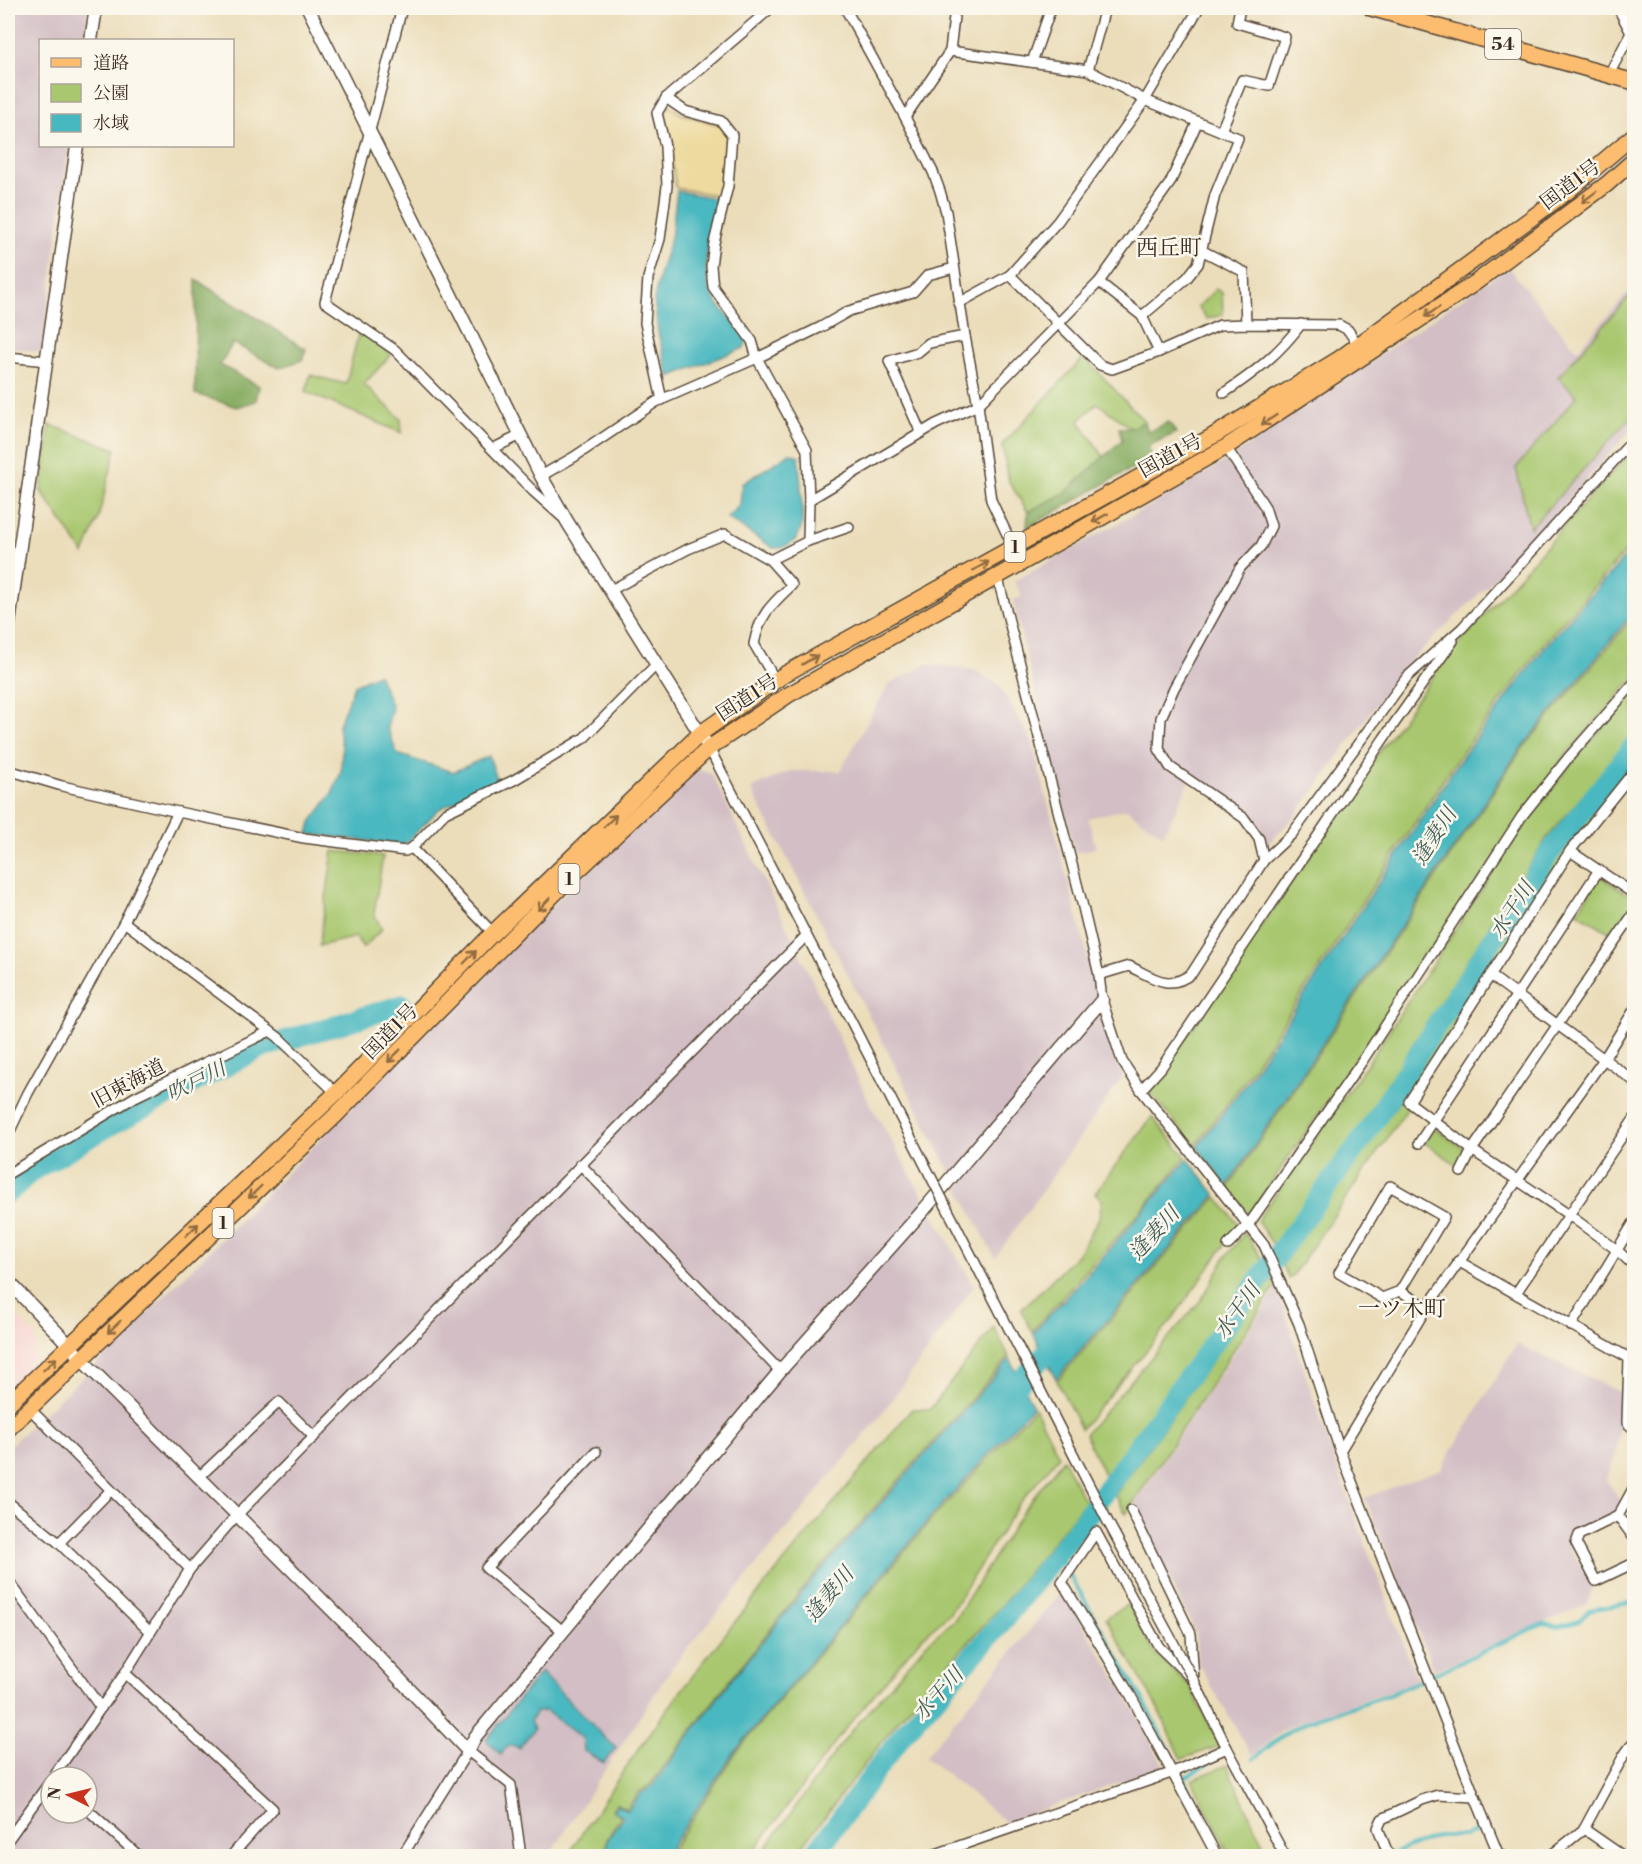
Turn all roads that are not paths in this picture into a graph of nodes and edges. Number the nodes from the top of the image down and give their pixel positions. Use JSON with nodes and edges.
{"nodes":[{"id":1,"x":96,"y":8,"type":"edge"},
{"id":2,"x":308,"y":8,"type":"edge"},
{"id":3,"x":402,"y":8,"type":"edge"},
{"id":4,"x":771,"y":8,"type":"edge"},
{"id":5,"x":845,"y":8,"type":"edge"},
{"id":6,"x":956,"y":8,"type":"edge"},
{"id":7,"x":1051,"y":8,"type":"edge"},
{"id":8,"x":1105,"y":8,"type":"edge"},
{"id":9,"x":1199,"y":8,"type":"edge"},
{"id":10,"x":1240,"y":8,"type":"edge"},
{"id":11,"x":1372,"y":8,"type":"edge"},
{"id":12,"x":1618,"y":8,"type":"edge"},
{"id":13,"x":91,"y":39,"type":"edge"},
{"id":14,"x":950,"y":51,"type":"junction"},
{"id":15,"x":1032,"y":62,"type":"junction"},
{"id":16,"x":1088,"y":70,"type":"junction"},
{"id":17,"x":1609,"y":74,"type":"junction"},
{"id":18,"x":1635,"y":82,"type":"edge"},
{"id":19,"x":666,"y":98,"type":"junction"},
{"id":20,"x":1145,"y":100,"type":"junction"},
{"id":21,"x":905,"y":117,"type":"junction"},
{"id":22,"x":1197,"y":123,"type":"junction"},
{"id":23,"x":1221,"y":131,"type":"junction"},
{"id":24,"x":370,"y":135,"type":"junction"},
{"id":25,"x":1635,"y":135,"type":"edge"},
{"id":26,"x":77,"y":147,"type":"edge"},
{"id":27,"x":1635,"y":160,"type":"edge"},
{"id":28,"x":1203,"y":251,"type":"junction"},
{"id":29,"x":954,"y":268,"type":"junction"},
{"id":30,"x":1010,"y":275,"type":"junction"},
{"id":31,"x":1099,"y":282,"type":"junction"},
{"id":32,"x":960,"y":303,"type":"junction"},
{"id":33,"x":1142,"y":316,"type":"junction"},
{"id":34,"x":1246,"y":324,"type":"junction"},
{"id":35,"x":1301,"y":324,"type":"junction"},
{"id":36,"x":1058,"y":325,"type":"junction"},
{"id":37,"x":965,"y":336,"type":"junction"},
{"id":38,"x":1358,"y":345,"type":"junction"},
{"id":39,"x":1159,"y":352,"type":"junction"},
{"id":40,"x":8,"y":357,"type":"edge"},
{"id":41,"x":757,"y":358,"type":"junction"},
{"id":42,"x":47,"y":361,"type":"junction"},
{"id":43,"x":1224,"y":393,"type":"dead end"},
{"id":44,"x":662,"y":400,"type":"junction"},
{"id":45,"x":978,"y":405,"type":"junction"},
{"id":46,"x":921,"y":433,"type":"junction"},
{"id":47,"x":521,"y":435,"type":"junction"},
{"id":48,"x":1635,"y":439,"type":"edge"},
{"id":49,"x":1226,"y":447,"type":"junction"},
{"id":50,"x":494,"y":448,"type":"junction"},
{"id":51,"x":541,"y":476,"type":"junction"},
{"id":52,"x":809,"y":500,"type":"junction"},
{"id":53,"x":568,"y":523,"type":"junction"},
{"id":54,"x":849,"y":527,"type":"dead end"},
{"id":55,"x":808,"y":541,"type":"junction"},
{"id":56,"x":1013,"y":548,"type":"junction"},
{"id":57,"x":770,"y":561,"type":"junction"},
{"id":58,"x":997,"y":575,"type":"junction"},
{"id":59,"x":611,"y":590,"type":"junction"},
{"id":60,"x":1462,"y":628,"type":"junction"},
{"id":61,"x":8,"y":630,"type":"edge"},
{"id":62,"x":656,"y":665,"type":"junction"},
{"id":63,"x":776,"y":681,"type":"junction"},
{"id":64,"x":1635,"y":683,"type":"edge"},
{"id":65,"x":701,"y":733,"type":"junction"},
{"id":66,"x":709,"y":748,"type":"junction"},
{"id":67,"x":8,"y":770,"type":"edge"},
{"id":68,"x":1635,"y":771,"type":"edge"},
{"id":69,"x":178,"y":812,"type":"junction"},
{"id":70,"x":412,"y":848,"type":"junction"},
{"id":71,"x":1570,"y":851,"type":"junction"},
{"id":72,"x":1264,"y":860,"type":"junction"},
{"id":73,"x":1599,"y":870,"type":"junction"},
{"id":74,"x":1635,"y":894,"type":"edge"},
{"id":75,"x":1635,"y":913,"type":"edge"},
{"id":76,"x":124,"y":922,"type":"junction"},
{"id":77,"x":493,"y":933,"type":"junction"},
{"id":78,"x":806,"y":936,"type":"junction"},
{"id":79,"x":1099,"y":975,"type":"junction"},
{"id":80,"x":1491,"y":976,"type":"junction"},
{"id":81,"x":1517,"y":995,"type":"junction"},
{"id":82,"x":1102,"y":1000,"type":"junction"},
{"id":83,"x":1635,"y":1010,"type":"edge"},
{"id":84,"x":1558,"y":1025,"type":"junction"},
{"id":85,"x":274,"y":1034,"type":"junction"},
{"id":86,"x":1604,"y":1059,"type":"junction"},
{"id":87,"x":1635,"y":1080,"type":"edge"},
{"id":88,"x":1142,"y":1090,"type":"junction"},
{"id":89,"x":336,"y":1093,"type":"junction"},
{"id":90,"x":1635,"y":1119,"type":"edge"},
{"id":91,"x":1435,"y":1120,"type":"junction"},
{"id":92,"x":8,"y":1136,"type":"edge"},
{"id":93,"x":1419,"y":1143,"type":"dead end"},
{"id":94,"x":1472,"y":1150,"type":"junction"},
{"id":95,"x":580,"y":1164,"type":"junction"},
{"id":96,"x":1461,"y":1172,"type":"dead end"},
{"id":97,"x":8,"y":1174,"type":"edge"},
{"id":98,"x":1516,"y":1179,"type":"junction"},
{"id":99,"x":1569,"y":1215,"type":"junction"},
{"id":100,"x":1635,"y":1222,"type":"edge"},
{"id":101,"x":1249,"y":1224,"type":"junction"},
{"id":102,"x":1228,"y":1245,"type":"dead end"},
{"id":103,"x":1617,"y":1250,"type":"junction"},
{"id":104,"x":1458,"y":1261,"type":"junction"},
{"id":105,"x":1635,"y":1266,"type":"edge"},
{"id":106,"x":8,"y":1281,"type":"edge"},
{"id":107,"x":1400,"y":1292,"type":"junction"},
{"id":108,"x":1516,"y":1293,"type":"junction"},
{"id":109,"x":1427,"y":1307,"type":"junction"},
{"id":110,"x":1571,"y":1326,"type":"junction"},
{"id":111,"x":70,"y":1346,"type":"junction"},
{"id":112,"x":1635,"y":1348,"type":"edge"},
{"id":113,"x":1629,"y":1358,"type":"junction"},
{"id":114,"x":81,"y":1359,"type":"junction"},
{"id":115,"x":780,"y":1371,"type":"junction"},
{"id":116,"x":8,"y":1404,"type":"edge"},
{"id":117,"x":30,"y":1409,"type":"junction"},
{"id":118,"x":8,"y":1429,"type":"edge"},
{"id":119,"x":1635,"y":1429,"type":"edge"},
{"id":120,"x":314,"y":1437,"type":"junction"},
{"id":121,"x":1340,"y":1451,"type":"junction"},
{"id":122,"x":596,"y":1452,"type":"dead end"},
{"id":123,"x":200,"y":1477,"type":"junction"},
{"id":124,"x":1635,"y":1487,"type":"edge"},
{"id":125,"x":110,"y":1491,"type":"junction"},
{"id":126,"x":8,"y":1502,"type":"edge"},
{"id":127,"x":1131,"y":1510,"type":"dead end"},
{"id":128,"x":236,"y":1516,"type":"junction"},
{"id":129,"x":1618,"y":1516,"type":"junction"},
{"id":130,"x":1635,"y":1538,"type":"edge"},
{"id":131,"x":59,"y":1543,"type":"junction"},
{"id":132,"x":1635,"y":1563,"type":"edge"},
{"id":133,"x":190,"y":1569,"type":"junction"},
{"id":134,"x":8,"y":1580,"type":"edge"},
{"id":135,"x":150,"y":1632,"type":"junction"},
{"id":136,"x":564,"y":1632,"type":"junction"},
{"id":137,"x":125,"y":1674,"type":"junction"},
{"id":138,"x":1194,"y":1680,"type":"junction"},
{"id":139,"x":101,"y":1708,"type":"junction"},
{"id":140,"x":1635,"y":1741,"type":"edge"},
{"id":141,"x":1227,"y":1749,"type":"junction"},
{"id":142,"x":468,"y":1751,"type":"junction"},
{"id":143,"x":62,"y":1765,"type":"edge"},
{"id":144,"x":1171,"y":1773,"type":"junction"},
{"id":145,"x":39,"y":1797,"type":"edge"},
{"id":146,"x":1475,"y":1797,"type":"junction"},
{"id":147,"x":99,"y":1820,"type":"edge"},
{"id":148,"x":1584,"y":1829,"type":"junction"},
{"id":149,"x":8,"y":1840,"type":"edge"},
{"id":150,"x":1497,"y":1855,"type":"edge"},
{"id":151,"x":139,"y":1857,"type":"edge"},
{"id":152,"x":231,"y":1857,"type":"edge"},
{"id":153,"x":402,"y":1857,"type":"edge"},
{"id":154,"x":521,"y":1857,"type":"edge"},
{"id":155,"x":930,"y":1857,"type":"edge"},
{"id":156,"x":1217,"y":1857,"type":"edge"},
{"id":157,"x":1285,"y":1857,"type":"edge"},
{"id":158,"x":1389,"y":1857,"type":"edge"},
{"id":159,"x":1550,"y":1857,"type":"edge"},
{"id":160,"x":1623,"y":1857,"type":"edge"}],
"edges":[{"from":1,"to":13,"type":"street"},
{"from":2,"to":24,"type":"street"},
{"from":3,"to":24,"type":"street"},
{"from":4,"to":19,"type":"street"},
{"from":5,"to":21,"type":"street"},
{"from":6,"to":14,"type":"street"},
{"from":7,"to":15,"type":"street"},
{"from":8,"to":16,"type":"street"},
{"from":9,"to":20,"type":"street"},
{"from":10,"to":23,"type":"street"},
{"from":11,"to":17,"type":"main road","number":"54"},
{"from":12,"to":17,"type":"street"},
{"from":14,"to":15,"type":"street"},
{"from":14,"to":21,"type":"street"},
{"from":15,"to":16,"type":"street"},
{"from":16,"to":20,"type":"street"},
{"from":17,"to":18,"type":"main road","number":"54"},
{"from":19,"to":41,"type":"street"},
{"from":19,"to":44,"type":"street"},
{"from":20,"to":22,"type":"street"},
{"from":20,"to":30,"type":"street"},
{"from":21,"to":29,"type":"street"},
{"from":22,"to":23,"type":"street"},
{"from":22,"to":31,"type":"street"},
{"from":23,"to":28,"type":"street"},
{"from":24,"to":47,"type":"street"},
{"from":24,"to":50,"type":"street"},
{"from":25,"to":38,"type":"main road","name":"国道1号","number":"1"},
{"from":26,"to":42,"type":"street"},
{"from":27,"to":49,"type":"main road","name":"国道1号","number":"1","one_way":true},
{"from":28,"to":33,"type":"street"},
{"from":28,"to":34,"type":"street"},
{"from":29,"to":32,"type":"street"},
{"from":29,"to":41,"type":"street"},
{"from":30,"to":32,"type":"street"},
{"from":30,"to":36,"type":"street"},
{"from":31,"to":33,"type":"street"},
{"from":31,"to":36,"type":"street"},
{"from":32,"to":37,"type":"street"},
{"from":33,"to":39,"type":"street"},
{"from":34,"to":35,"type":"street"},
{"from":34,"to":39,"type":"street"},
{"from":35,"to":38,"type":"street"},
{"from":35,"to":43,"type":"street"},
{"from":36,"to":39,"type":"street"},
{"from":36,"to":45,"type":"street"},
{"from":37,"to":45,"type":"street"},
{"from":37,"to":46,"type":"street"},
{"from":38,"to":56,"type":"main road","name":"国道1号","number":"1"},
{"from":40,"to":42,"type":"street"},
{"from":41,"to":44,"type":"street"},
{"from":41,"to":52,"type":"street"},
{"from":42,"to":61,"type":"street"},
{"from":44,"to":51,"type":"street"},
{"from":45,"to":46,"type":"street"},
{"from":45,"to":56,"type":"street"},
{"from":46,"to":52,"type":"street"},
{"from":47,"to":50,"type":"street"},
{"from":47,"to":51,"type":"street"},
{"from":48,"to":60,"type":"street"},
{"from":49,"to":58,"type":"main road","name":"国道1号","number":"1","one_way":true},
{"from":49,"to":72,"type":"street"},
{"from":50,"to":53,"type":"street"},
{"from":51,"to":53,"type":"street"},
{"from":52,"to":55,"type":"street"},
{"from":53,"to":59,"type":"street"},
{"from":54,"to":55,"type":"street"},
{"from":55,"to":57,"type":"street"},
{"from":63,"to":56,"type":"main road","name":"国道1号","number":"1","one_way":true},
{"from":57,"to":59,"type":"street"},
{"from":57,"to":63,"type":"street"},
{"from":58,"to":66,"type":"main road","name":"国道1号","number":"1"},
{"from":58,"to":79,"type":"street"},
{"from":59,"to":62,"type":"street"},
{"from":60,"to":72,"type":"street"},
{"from":60,"to":88,"type":"street"},
{"from":62,"to":65,"type":"street"},
{"from":62,"to":70,"type":"street"},
{"from":63,"to":65,"type":"main road","name":"国道1号","number":"1"},
{"from":64,"to":101,"type":"street"},
{"from":65,"to":66,"type":"street"},
{"from":77,"to":65,"type":"main road","name":"国道1号","number":"1","one_way":true},
{"from":66,"to":78,"type":"street"},
{"from":66,"to":114,"type":"main road","name":"国道1号","number":"1","one_way":true},
{"from":67,"to":69,"type":"street"},
{"from":68,"to":71,"type":"street"},
{"from":69,"to":70,"type":"street"},
{"from":69,"to":76,"type":"street"},
{"from":70,"to":77,"type":"street"},
{"from":71,"to":73,"type":"street"},
{"from":71,"to":80,"type":"street"},
{"from":72,"to":79,"type":"street"},
{"from":73,"to":74,"type":"street"},
{"from":73,"to":81,"type":"street"},
{"from":75,"to":84,"type":"street"},
{"from":76,"to":85,"type":"street"},
{"from":76,"to":92,"type":"street"},
{"from":89,"to":77,"type":"main road","name":"国道1号","number":"1","one_way":true},
{"from":78,"to":95,"type":"street"},
{"from":78,"to":138,"type":"street","bridge":true},
{"from":79,"to":82,"type":"street"},
{"from":80,"to":81,"type":"street"},
{"from":80,"to":91,"type":"street"},
{"from":81,"to":84,"type":"street"},
{"from":81,"to":91,"type":"street"},
{"from":82,"to":88,"type":"street"},
{"from":82,"to":115,"type":"street"},
{"from":83,"to":86,"type":"street"},
{"from":84,"to":86,"type":"street"},
{"from":84,"to":94,"type":"street"},
{"from":85,"to":89,"type":"street"},
{"from":85,"to":97,"type":"street","name":"旧東海道"},
{"from":86,"to":87,"type":"street"},
{"from":86,"to":98,"type":"street"},
{"from":88,"to":101,"type":"street"},
{"from":111,"to":89,"type":"main road","name":"国道1号","number":"1","one_way":true},
{"from":90,"to":99,"type":"street"},
{"from":91,"to":93,"type":"street"},
{"from":91,"to":94,"type":"street"},
{"from":94,"to":96,"type":"street"},
{"from":94,"to":98,"type":"street"},
{"from":95,"to":115,"type":"street"},
{"from":95,"to":120,"type":"street"},
{"from":98,"to":99,"type":"street"},
{"from":98,"to":104,"type":"street"},
{"from":99,"to":103,"type":"street"},
{"from":99,"to":108,"type":"street"},
{"from":100,"to":103,"type":"street"},
{"from":101,"to":102,"type":"street"},
{"from":101,"to":121,"type":"street"},
{"from":103,"to":105,"type":"street"},
{"from":103,"to":110,"type":"street"},
{"from":104,"to":108,"type":"street"},
{"from":104,"to":109,"type":"street"},
{"from":106,"to":111,"type":"street"},
{"from":107,"to":107,"type":"street"},
{"from":107,"to":109,"type":"street"},
{"from":108,"to":110,"type":"street"},
{"from":109,"to":121,"type":"street"},
{"from":110,"to":113,"type":"street"},
{"from":111,"to":114,"type":"street"},
{"from":116,"to":111,"type":"main road","name":"国道1号","number":"1","one_way":true},
{"from":112,"to":113,"type":"street"},
{"from":113,"to":119,"type":"street"},
{"from":114,"to":117,"type":"main road","name":"国道1号","number":"1"},
{"from":114,"to":123,"type":"street"},
{"from":115,"to":136,"type":"street"},
{"from":117,"to":118,"type":"main road","name":"国道1号","number":"1"},
{"from":117,"to":125,"type":"street"},
{"from":120,"to":123,"type":"street"},
{"from":120,"to":128,"type":"street"},
{"from":121,"to":146,"type":"street"},
{"from":122,"to":136,"type":"street"},
{"from":123,"to":128,"type":"street"},
{"from":124,"to":129,"type":"street"},
{"from":125,"to":131,"type":"street"},
{"from":125,"to":133,"type":"street"},
{"from":126,"to":131,"type":"street"},
{"from":127,"to":138,"type":"street"},
{"from":128,"to":133,"type":"street"},
{"from":128,"to":142,"type":"street"},
{"from":129,"to":130,"type":"street"},
{"from":129,"to":132,"type":"street"},
{"from":131,"to":135,"type":"street"},
{"from":133,"to":135,"type":"street"},
{"from":134,"to":139,"type":"street"},
{"from":135,"to":137,"type":"street"},
{"from":136,"to":142,"type":"street"},
{"from":137,"to":139,"type":"street"},
{"from":137,"to":152,"type":"street"},
{"from":138,"to":141,"type":"street"},
{"from":138,"to":144,"type":"street"},
{"from":139,"to":143,"type":"street"},
{"from":140,"to":148,"type":"street"},
{"from":141,"to":144,"type":"street"},
{"from":141,"to":157,"type":"street"},
{"from":142,"to":153,"type":"street"},
{"from":142,"to":154,"type":"street"},
{"from":144,"to":155,"type":"street"},
{"from":144,"to":156,"type":"street"},
{"from":145,"to":149,"type":"street"},
{"from":146,"to":150,"type":"street"},
{"from":146,"to":158,"type":"street"},
{"from":147,"to":151,"type":"street"},
{"from":148,"to":159,"type":"street"},
{"from":148,"to":160,"type":"street"}]}
